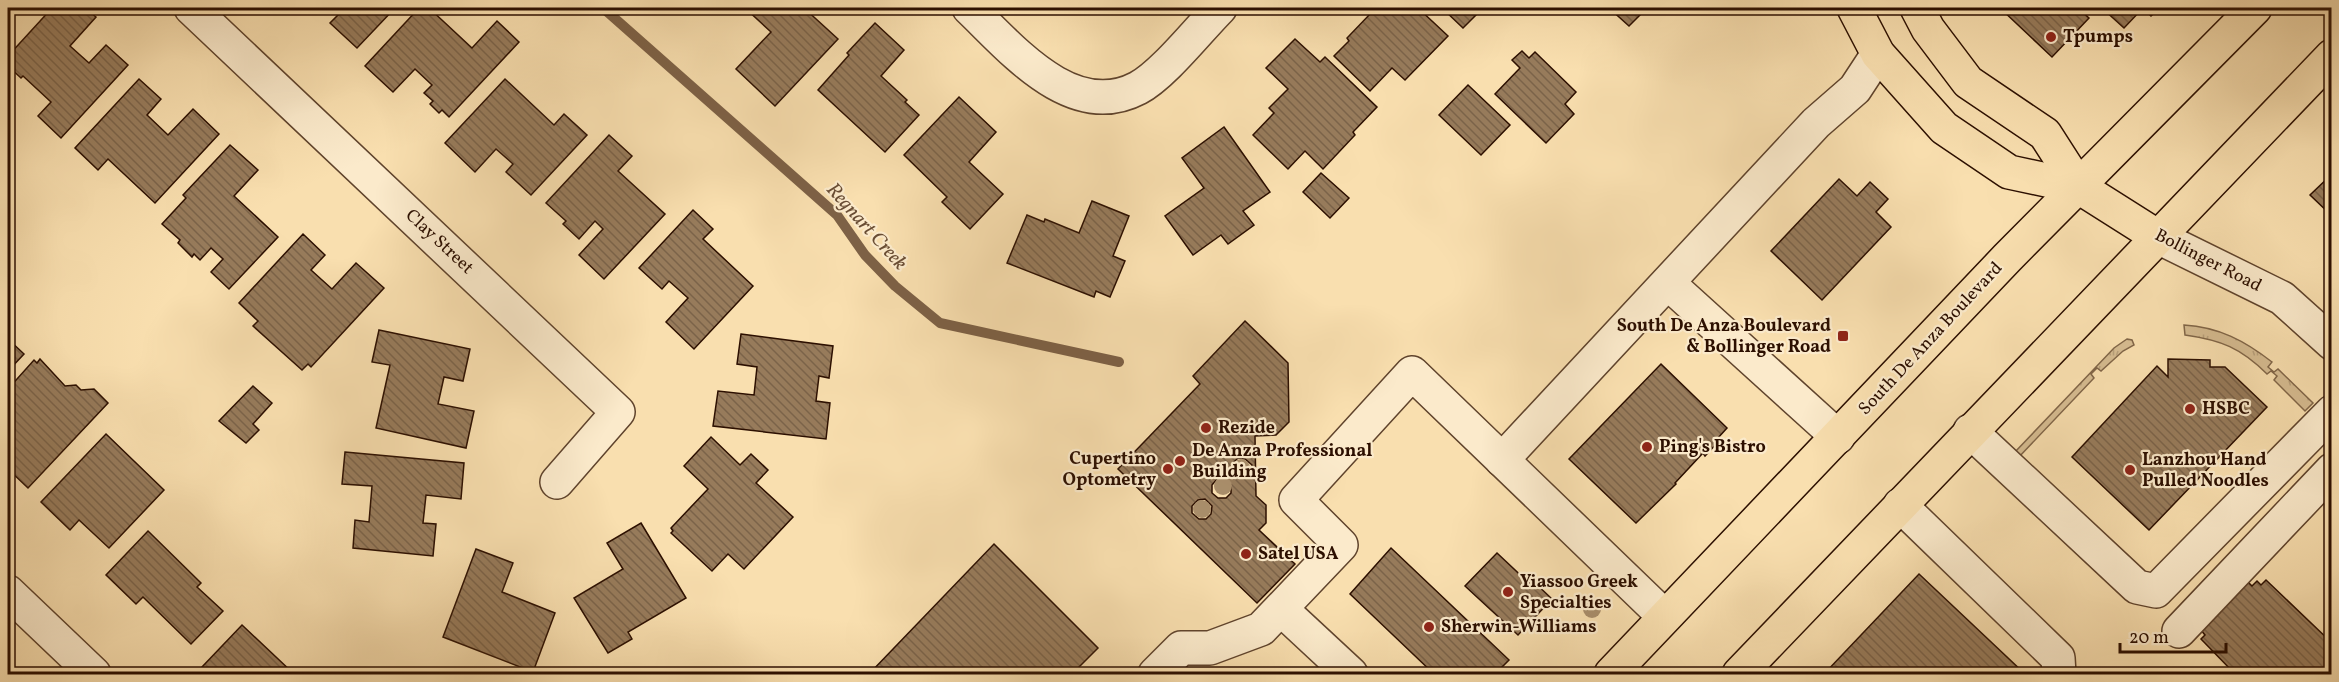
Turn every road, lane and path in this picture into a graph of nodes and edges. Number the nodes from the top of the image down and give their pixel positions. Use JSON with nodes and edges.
{"nodes":[{"id":1,"x":191,"y":8,"type":"edge"},
{"id":2,"x":969,"y":8,"type":"edge"},
{"id":3,"x":1220,"y":8,"type":"edge"},
{"id":4,"x":1854,"y":8,"type":"edge"},
{"id":5,"x":1917,"y":8,"type":"edge"},
{"id":6,"x":2255,"y":8,"type":"edge"},
{"id":7,"x":1878,"y":54,"type":"junction"},
{"id":8,"x":2331,"y":56,"type":"edge"},
{"id":9,"x":2079,"y":187,"type":"junction"},
{"id":10,"x":2158,"y":237,"type":"junction"},
{"id":11,"x":1668,"y":283,"type":"junction"},
{"id":12,"x":2331,"y":343,"type":"edge"},
{"id":13,"x":2331,"y":412,"type":"edge"},
{"id":14,"x":1970,"y":431,"type":"junction"},
{"id":15,"x":1838,"y":437,"type":"junction"},
{"id":16,"x":2289,"y":457,"type":"junction"},
{"id":17,"x":1502,"y":460,"type":"junction"},
{"id":18,"x":2324,"y":477,"type":"edge"},
{"id":19,"x":557,"y":482,"type":"dead end"},
{"id":20,"x":1900,"y":505,"type":"junction"},
{"id":21,"x":8,"y":592,"type":"edge"},
{"id":22,"x":1281,"y":609,"type":"junction"},
{"id":23,"x":1664,"y":616,"type":"junction"},
{"id":24,"x":2179,"y":631,"type":"dead end"},
{"id":25,"x":94,"y":675,"type":"edge"},
{"id":26,"x":1155,"y":675,"type":"edge"},
{"id":27,"x":1351,"y":675,"type":"edge"},
{"id":28,"x":1611,"y":675,"type":"edge"},
{"id":29,"x":1739,"y":675,"type":"edge"},
{"id":30,"x":2059,"y":675,"type":"edge"}],
"edges":[{"from":1,"to":19,"type":"street","name":"Clay Street"},
{"from":2,"to":3,"type":"street"},
{"from":4,"to":7,"type":"main road","name":"Bollinger Road"},
{"from":5,"to":9,"type":"main road","name":"Bollinger Road"},
{"from":6,"to":9,"type":"main road","name":"South De Anza Boulevard"},
{"from":7,"to":9,"type":"main road","name":"Bollinger Road"},
{"from":7,"to":11,"type":"street"},
{"from":8,"to":10,"type":"main road"},
{"from":9,"to":10,"type":"main road","name":"Bollinger Road"},
{"from":9,"to":15,"type":"main road","name":"South De Anza Boulevard"},
{"from":10,"to":12,"type":"street","name":"Bollinger Road"},
{"from":10,"to":14,"type":"main road"},
{"from":11,"to":15,"type":"street"},
{"from":11,"to":17,"type":"street"},
{"from":13,"to":16,"type":"street"},
{"from":14,"to":16,"type":"street"},
{"from":14,"to":20,"type":"main road"},
{"from":15,"to":23,"type":"main road","name":"South De Anza Boulevard"},
{"from":16,"to":18,"type":"street"},
{"from":17,"to":22,"type":"street"},
{"from":17,"to":23,"type":"street"},
{"from":18,"to":24,"type":"street"},
{"from":20,"to":29,"type":"main road"},
{"from":20,"to":30,"type":"street"},
{"from":21,"to":25,"type":"street"},
{"from":22,"to":26,"type":"street"},
{"from":22,"to":27,"type":"street"},
{"from":23,"to":28,"type":"main road","name":"South De Anza Boulevard"}]}
